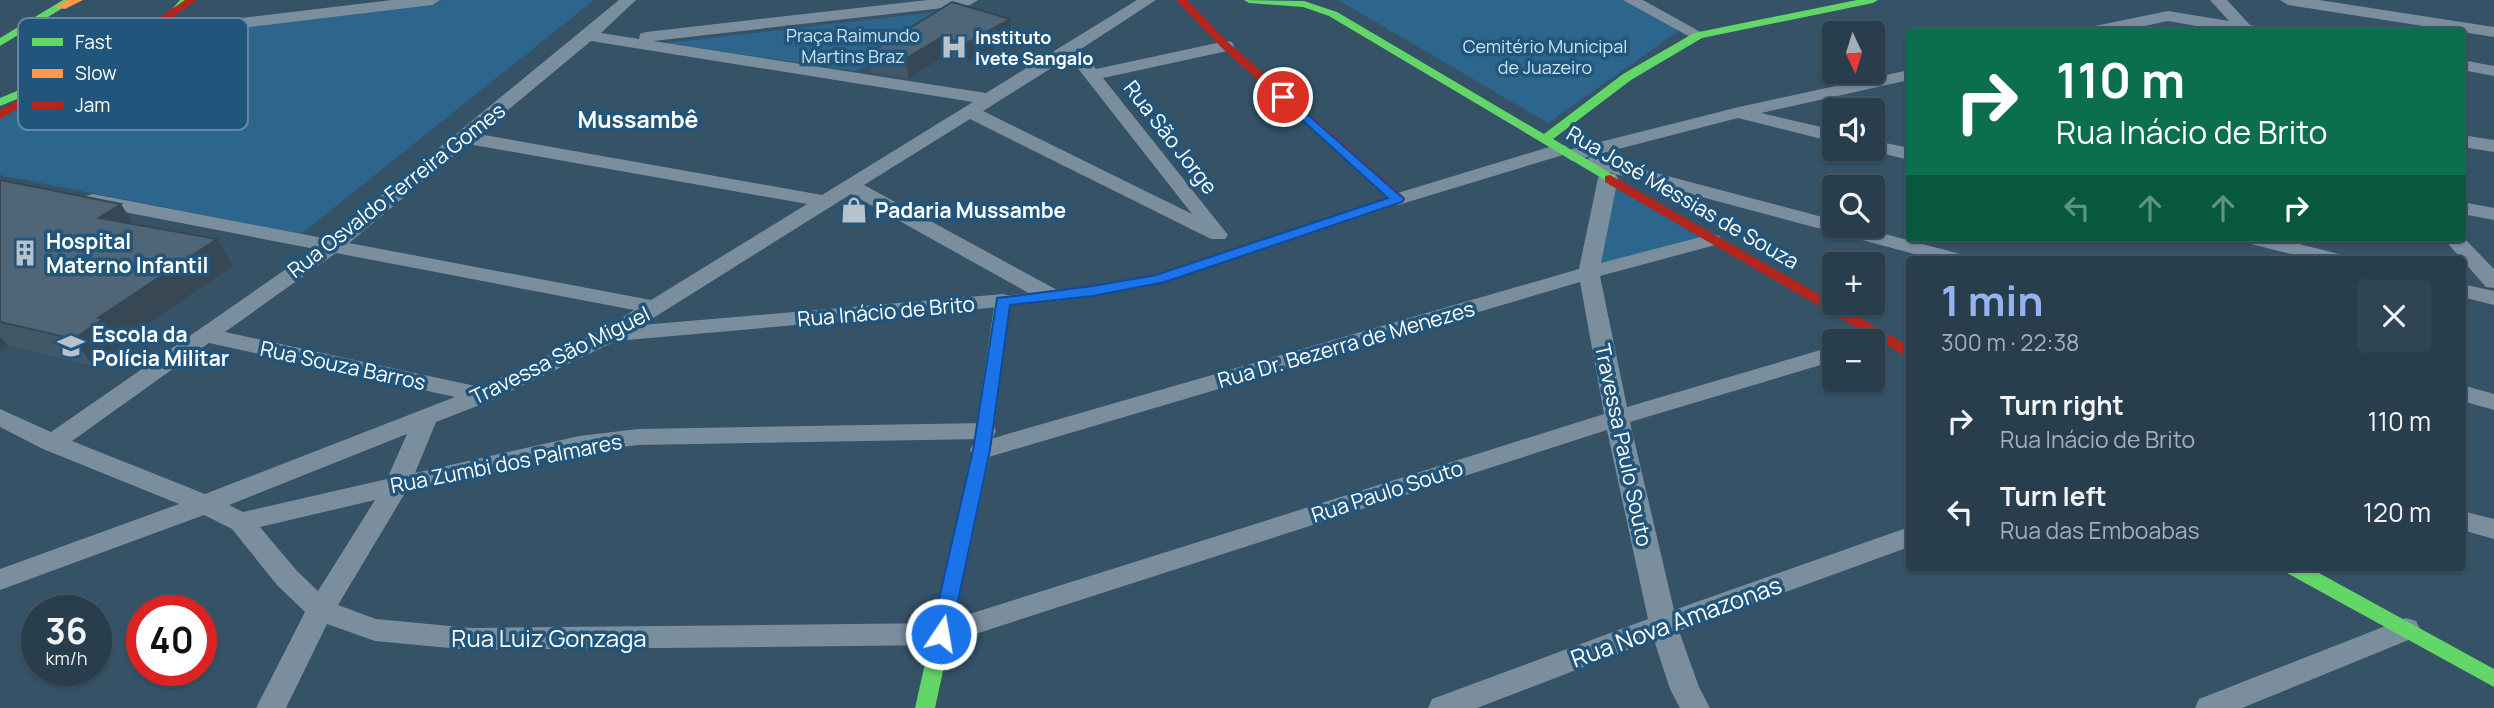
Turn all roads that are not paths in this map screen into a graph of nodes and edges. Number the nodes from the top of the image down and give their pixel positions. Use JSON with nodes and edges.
{"nodes":[{"id":1,"x":78,"y":0,"type":"edge"},
{"id":2,"x":432,"y":0,"type":"edge"},
{"id":3,"x":628,"y":0,"type":"edge"},
{"id":4,"x":970,"y":0,"type":"edge"},
{"id":5,"x":1148,"y":0,"type":"edge"},
{"id":6,"x":1181,"y":0,"type":"edge"},
{"id":7,"x":1249,"y":0,"type":"edge"},
{"id":8,"x":1631,"y":0,"type":"edge"},
{"id":9,"x":1873,"y":0,"type":"edge"},
{"id":10,"x":2157,"y":0,"type":"edge"},
{"id":11,"x":2218,"y":0,"type":"edge"},
{"id":12,"x":2288,"y":0,"type":"edge"},
{"id":13,"x":66,"y":3,"type":"edge"},
{"id":14,"x":186,"y":3,"type":"edge"},
{"id":15,"x":2168,"y":16,"type":"junction"},
{"id":16,"x":41,"y":18,"type":"edge"},
{"id":17,"x":165,"y":18,"type":"edge"},
{"id":18,"x":248,"y":22,"type":"edge"},
{"id":19,"x":2110,"y":28,"type":"edge"},
{"id":20,"x":2174,"y":28,"type":"edge"},
{"id":21,"x":2234,"y":28,"type":"edge"},
{"id":22,"x":2243,"y":28,"type":"edge"},
{"id":23,"x":18,"y":32,"type":"tunnel mouth"},
{"id":24,"x":2494,"y":32,"type":"edge"},
{"id":25,"x":1698,"y":35,"type":"junction"},
{"id":26,"x":588,"y":36,"type":"junction"},
{"id":27,"x":617,"y":41,"type":"junction"},
{"id":28,"x":0,"y":43,"type":"edge"},
{"id":29,"x":18,"y":44,"type":"tunnel mouth"},
{"id":30,"x":1226,"y":46,"type":"junction"},
{"id":31,"x":1070,"y":47,"type":"junction"},
{"id":32,"x":2466,"y":66,"type":"edge"},
{"id":33,"x":2494,"y":71,"type":"edge"},
{"id":34,"x":1093,"y":75,"type":"junction"},
{"id":35,"x":1906,"y":76,"type":"edge"},
{"id":36,"x":18,"y":95,"type":"edge"},
{"id":37,"x":990,"y":99,"type":"junction"},
{"id":38,"x":0,"y":102,"type":"edge"},
{"id":39,"x":18,"y":104,"type":"edge"},
{"id":40,"x":971,"y":112,"type":"junction"},
{"id":41,"x":1739,"y":112,"type":"junction"},
{"id":42,"x":0,"y":115,"type":"edge"},
{"id":43,"x":1822,"y":133,"type":"edge"},
{"id":44,"x":463,"y":137,"type":"junction"},
{"id":45,"x":2466,"y":142,"type":"edge"},
{"id":46,"x":2494,"y":146,"type":"edge"},
{"id":47,"x":1885,"y":148,"type":"edge"},
{"id":48,"x":1558,"y":149,"type":"junction"},
{"id":49,"x":1906,"y":153,"type":"edge"},
{"id":50,"x":1608,"y":178,"type":"junction"},
{"id":51,"x":851,"y":186,"type":"junction"},
{"id":52,"x":79,"y":197,"type":"edge"},
{"id":53,"x":1398,"y":199,"type":"junction"},
{"id":54,"x":825,"y":201,"type":"junction"},
{"id":55,"x":2466,"y":209,"type":"edge"},
{"id":56,"x":2494,"y":214,"type":"edge"},
{"id":57,"x":1218,"y":235,"type":"junction"},
{"id":58,"x":1712,"y":240,"type":"junction"},
{"id":59,"x":2266,"y":242,"type":"edge"},
{"id":60,"x":2457,"y":242,"type":"edge"},
{"id":61,"x":331,"y":247,"type":"junction"},
{"id":62,"x":1237,"y":254,"type":"junction"},
{"id":63,"x":1946,"y":256,"type":"edge"},
{"id":64,"x":2324,"y":256,"type":"edge"},
{"id":65,"x":1589,"y":273,"type":"junction"},
{"id":66,"x":2494,"y":282,"type":"edge"},
{"id":67,"x":2466,"y":291,"type":"edge"},
{"id":68,"x":1051,"y":296,"type":"junction"},
{"id":69,"x":2494,"y":298,"type":"edge"},
{"id":70,"x":1003,"y":301,"type":"junction"},
{"id":71,"x":657,"y":309,"type":"junction"},
{"id":72,"x":1860,"y":329,"type":"edge"},
{"id":73,"x":612,"y":334,"type":"junction"},
{"id":74,"x":204,"y":335,"type":"junction"},
{"id":75,"x":1885,"y":343,"type":"edge"},
{"id":76,"x":1906,"y":352,"type":"edge"},
{"id":77,"x":1822,"y":357,"type":"edge"},
{"id":78,"x":2466,"y":394,"type":"edge"},
{"id":79,"x":482,"y":395,"type":"junction"},
{"id":80,"x":2494,"y":402,"type":"edge"},
{"id":81,"x":0,"y":417,"type":"edge"},
{"id":82,"x":426,"y":417,"type":"junction"},
{"id":83,"x":1617,"y":418,"type":"junction"},
{"id":84,"x":983,"y":441,"type":"junction"},
{"id":85,"x":52,"y":443,"type":"junction"},
{"id":86,"x":398,"y":484,"type":"junction"},
{"id":87,"x":205,"y":505,"type":"junction"},
{"id":88,"x":2466,"y":521,"type":"edge"},
{"id":89,"x":241,"y":522,"type":"junction"},
{"id":90,"x":2494,"y":529,"type":"edge"},
{"id":91,"x":1906,"y":538,"type":"edge"},
{"id":92,"x":2299,"y":571,"type":"edge"},
{"id":93,"x":0,"y":580,"type":"edge"},
{"id":94,"x":320,"y":610,"type":"junction"},
{"id":95,"x":1663,"y":625,"type":"junction"},
{"id":96,"x":2406,"y":629,"type":"junction"},
{"id":97,"x":941,"y":634,"type":"junction"},
{"id":98,"x":2494,"y":680,"type":"edge"},
{"id":99,"x":271,"y":708,"type":"edge"},
{"id":100,"x":925,"y":708,"type":"edge"},
{"id":101,"x":1443,"y":708,"type":"edge"},
{"id":102,"x":1695,"y":708,"type":"edge"},
{"id":103,"x":2210,"y":708,"type":"edge"}],
"edges":[{"from":1,"to":13,"type":"main road"},
{"from":2,"to":18,"type":"street"},
{"from":3,"to":26,"type":"street","name":"Rua Osvaldo Ferreira Gomes"},
{"from":4,"to":27,"type":"street"},
{"from":5,"to":31,"type":"street","name":"Travessa São Miguel"},
{"from":6,"to":30,"type":"main road"},
{"from":7,"to":48,"type":"main road","name":"Rua José Messias de Souza"},
{"from":8,"to":25,"type":"street"},
{"from":9,"to":25,"type":"main road"},
{"from":10,"to":15,"type":"street"},
{"from":11,"to":22,"type":"street"},
{"from":12,"to":24,"type":"street"},
{"from":13,"to":16,"type":"main road"},
{"from":14,"to":17,"type":"main road"},
{"from":15,"to":19,"type":"street"},
{"from":15,"to":20,"type":"street"},
{"from":15,"to":21,"type":"street"},
{"from":23,"to":28,"type":"main road"},
{"from":25,"to":48,"type":"main road"},
{"from":26,"to":27,"type":"street"},
{"from":26,"to":44,"type":"street","name":"Rua Osvaldo Ferreira Gomes"},
{"from":27,"to":37,"type":"street"},
{"from":28,"to":29,"type":"main road"},
{"from":30,"to":34,"type":"street"},
{"from":30,"to":53,"type":"main road"},
{"from":31,"to":34,"type":"street","name":"Rua São Jorge"},
{"from":31,"to":37,"type":"street","name":"Travessa São Miguel"},
{"from":32,"to":33,"type":"street"},
{"from":34,"to":57,"type":"street","name":"Rua São Jorge"},
{"from":35,"to":41,"type":"street","name":"Rua Inácio de Brito"},
{"from":36,"to":38,"type":"main road"},
{"from":37,"to":40,"type":"street","name":"Travessa São Miguel"},
{"from":39,"to":42,"type":"main road"},
{"from":40,"to":51,"type":"street","name":"Travessa São Miguel"},
{"from":40,"to":57,"type":"street"},
{"from":41,"to":43,"type":"street"},
{"from":41,"to":48,"type":"street","name":"Rua Inácio de Brito"},
{"from":44,"to":54,"type":"street"},
{"from":44,"to":61,"type":"street","name":"Rua Osvaldo Ferreira Gomes"},
{"from":45,"to":46,"type":"street"},
{"from":47,"to":49,"type":"street"},
{"from":48,"to":50,"type":"main road","name":"Rua José Messias de Souza"},
{"from":48,"to":53,"type":"street","name":"Rua Inácio de Brito"},
{"from":48,"to":63,"type":"street"},
{"from":50,"to":58,"type":"main road","name":"Rua José Messias de Souza"},
{"from":50,"to":65,"type":"street","name":"Travessa Paulo Souto"},
{"from":51,"to":54,"type":"street","name":"Travessa São Miguel"},
{"from":51,"to":68,"type":"street"},
{"from":52,"to":61,"type":"street"},
{"from":53,"to":62,"type":"main road","name":"Rua Inácio de Brito"},
{"from":54,"to":71,"type":"street","name":"Travessa São Miguel"},
{"from":55,"to":56,"type":"street"},
{"from":57,"to":62,"type":"street","name":"Rua São Jorge"},
{"from":58,"to":65,"type":"street","name":"Rua Dr. Bezerra de Menezes"},
{"from":58,"to":72,"type":"main road","name":"Rua José Messias de Souza"},
{"from":59,"to":64,"type":"street"},
{"from":60,"to":66,"type":"street"},
{"from":61,"to":71,"type":"street"},
{"from":61,"to":74,"type":"street","name":"Rua Osvaldo Ferreira Gomes"},
{"from":62,"to":68,"type":"main road","name":"Rua Inácio de Brito"},
{"from":65,"to":83,"type":"street","name":"Travessa Paulo Souto"},
{"from":65,"to":84,"type":"street","name":"Rua Dr. Bezerra de Menezes"},
{"from":67,"to":69,"type":"street"},
{"from":68,"to":70,"type":"main road","name":"Rua Inácio de Brito"},
{"from":70,"to":73,"type":"street","name":"Rua Inácio de Brito"},
{"from":70,"to":84,"type":"main road"},
{"from":71,"to":73,"type":"street","name":"Travessa São Miguel"},
{"from":73,"to":79,"type":"street","name":"Travessa São Miguel"},
{"from":74,"to":79,"type":"street","name":"Rua Souza Barros"},
{"from":74,"to":85,"type":"street","name":"Rua Osvaldo Ferreira Gomes"},
{"from":75,"to":76,"type":"main road","name":"Rua José Messias de Souza"},
{"from":77,"to":83,"type":"street","name":"Rua Paulo Souto"},
{"from":78,"to":80,"type":"street"},
{"from":79,"to":82,"type":"street","name":"Travessa São Miguel"},
{"from":81,"to":85,"type":"street"},
{"from":82,"to":86,"type":"street"},
{"from":82,"to":87,"type":"street","name":"Travessa São Miguel"},
{"from":83,"to":95,"type":"street","name":"Travessa Paulo Souto"},
{"from":83,"to":97,"type":"street","name":"Rua Paulo Souto"},
{"from":84,"to":86,"type":"street","name":"Rua Zumbi dos Palmares"},
{"from":84,"to":97,"type":"main road"},
{"from":85,"to":87,"type":"street"},
{"from":86,"to":89,"type":"street","name":"Rua Zumbi dos Palmares"},
{"from":86,"to":94,"type":"street"},
{"from":87,"to":89,"type":"street","name":"Rua Luiz Gonzaga"},
{"from":87,"to":93,"type":"street","name":"Travessa São Miguel"},
{"from":88,"to":90,"type":"street"},
{"from":89,"to":94,"type":"street","name":"Rua Luiz Gonzaga"},
{"from":91,"to":95,"type":"street","name":"Rua Nova Amazonas"},
{"from":92,"to":96,"type":"main road"},
{"from":94,"to":97,"type":"street","name":"Rua Luiz Gonzaga"},
{"from":94,"to":99,"type":"street"},
{"from":95,"to":101,"type":"street","name":"Rua Nova Amazonas"},
{"from":95,"to":102,"type":"street","name":"Travessa Paulo Souto"},
{"from":96,"to":98,"type":"main road"},
{"from":96,"to":103,"type":"street"},
{"from":97,"to":100,"type":"main road"}]}
